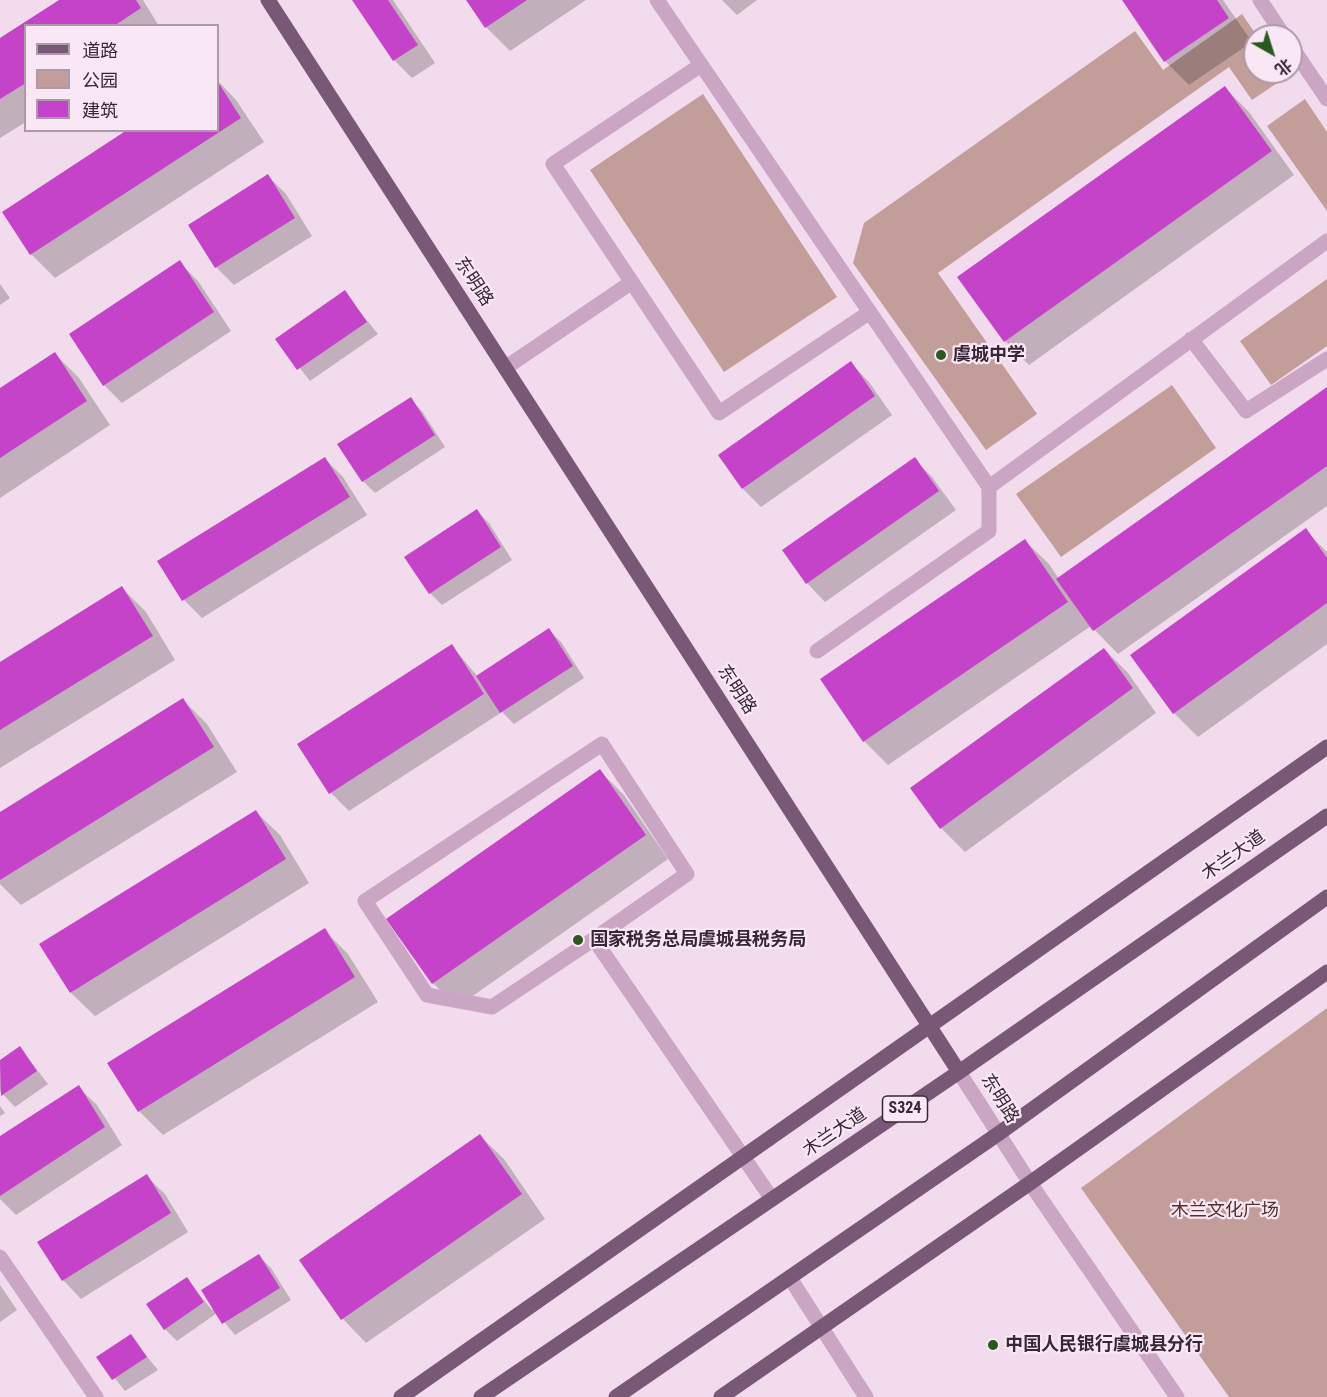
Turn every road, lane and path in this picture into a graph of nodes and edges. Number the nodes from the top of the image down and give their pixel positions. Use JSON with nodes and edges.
{"nodes":[{"id":1,"x":268,"y":0,"type":"edge"},
{"id":2,"x":657,"y":0,"type":"edge"},
{"id":3,"x":1260,"y":0,"type":"edge"},
{"id":4,"x":1276,"y":24,"type":"edge"},
{"id":5,"x":1303,"y":64,"type":"edge"},
{"id":6,"x":701,"y":65,"type":"junction"},
{"id":7,"x":1327,"y":99,"type":"edge"},
{"id":8,"x":1327,"y":241,"type":"edge"},
{"id":9,"x":632,"y":282,"type":"junction"},
{"id":10,"x":870,"y":312,"type":"junction"},
{"id":11,"x":1191,"y":339,"type":"junction"},
{"id":12,"x":1327,"y":359,"type":"edge"},
{"id":13,"x":505,"y":368,"type":"junction"},
{"id":14,"x":989,"y":487,"type":"junction"},
{"id":15,"x":817,"y":651,"type":"dead end"},
{"id":16,"x":1327,"y":747,"type":"edge"},
{"id":17,"x":1327,"y":816,"type":"edge"},
{"id":18,"x":1327,"y":897,"type":"edge"},
{"id":19,"x":594,"y":939,"type":"junction"},
{"id":20,"x":1327,"y":972,"type":"edge"},
{"id":21,"x":930,"y":1028,"type":"junction"},
{"id":22,"x":959,"y":1072,"type":"junction"},
{"id":23,"x":998,"y":1134,"type":"junction"},
{"id":24,"x":744,"y":1158,"type":"junction"},
{"id":25,"x":1030,"y":1183,"type":"junction"},
{"id":26,"x":772,"y":1199,"type":"junction"},
{"id":27,"x":0,"y":1257,"type":"edge"},
{"id":28,"x":790,"y":1278,"type":"junction"},
{"id":29,"x":820,"y":1328,"type":"junction"},
{"id":30,"x":96,"y":1397,"type":"edge"},
{"id":31,"x":401,"y":1397,"type":"edge"},
{"id":32,"x":481,"y":1397,"type":"edge"},
{"id":33,"x":616,"y":1397,"type":"edge"},
{"id":34,"x":721,"y":1397,"type":"edge"},
{"id":35,"x":866,"y":1397,"type":"edge"},
{"id":36,"x":1177,"y":1397,"type":"edge"}],
"edges":[{"from":1,"to":13,"type":"main road","name":"东明路"},
{"from":2,"to":6,"type":"street"},
{"from":3,"to":4,"type":"street"},
{"from":5,"to":7,"type":"street"},
{"from":6,"to":9,"type":"street"},
{"from":6,"to":10,"type":"street"},
{"from":8,"to":11,"type":"street"},
{"from":9,"to":10,"type":"street"},
{"from":9,"to":13,"type":"street"},
{"from":10,"to":14,"type":"street"},
{"from":11,"to":12,"type":"street"},
{"from":11,"to":14,"type":"street"},
{"from":13,"to":21,"type":"main road","name":"东明路"},
{"from":14,"to":15,"type":"street"},
{"from":16,"to":21,"type":"main road"},
{"from":17,"to":22,"type":"main road","name":"木兰大道","number":"S324"},
{"from":18,"to":23,"type":"main road"},
{"from":19,"to":19,"type":"street"},
{"from":19,"to":24,"type":"street"},
{"from":20,"to":25,"type":"main road"},
{"from":21,"to":22,"type":"main road","name":"东明路"},
{"from":21,"to":24,"type":"main road"},
{"from":22,"to":23,"type":"street","name":"东明路"},
{"from":22,"to":26,"type":"main road","name":"木兰大道","number":"S324"},
{"from":23,"to":25,"type":"street","name":"东明路"},
{"from":23,"to":28,"type":"main road"},
{"from":24,"to":26,"type":"street"},
{"from":24,"to":31,"type":"main road"},
{"from":25,"to":29,"type":"main road"},
{"from":25,"to":36,"type":"street","name":"东明路"},
{"from":26,"to":32,"type":"main road","name":"木兰大道","number":"S324"},
{"from":27,"to":30,"type":"street"},
{"from":28,"to":29,"type":"street"},
{"from":28,"to":33,"type":"main road"},
{"from":29,"to":34,"type":"main road"},
{"from":29,"to":35,"type":"street"}]}
